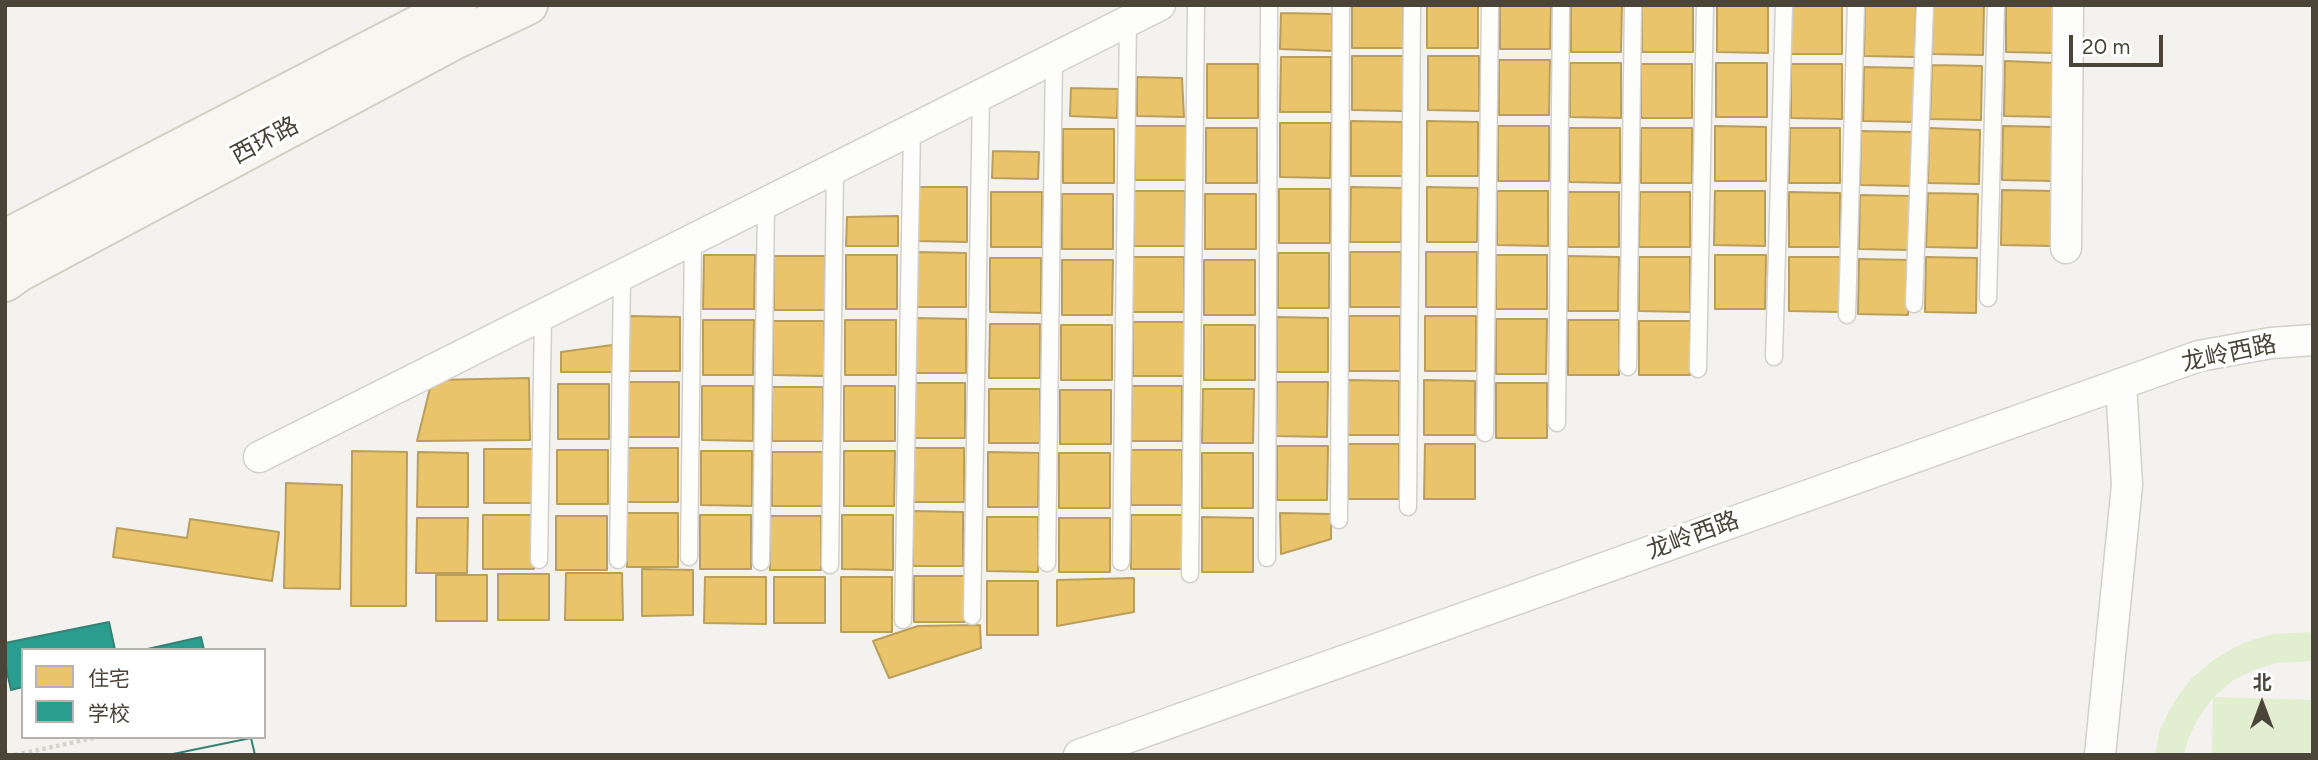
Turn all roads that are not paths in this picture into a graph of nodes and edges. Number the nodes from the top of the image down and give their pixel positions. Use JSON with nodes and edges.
{"nodes":[{"id":1,"x":457,"y":5,"type":"edge"},
{"id":2,"x":528,"y":5,"type":"edge"},
{"id":3,"x":1160,"y":5,"type":"edge"},
{"id":4,"x":1196,"y":5,"type":"edge"},
{"id":5,"x":1269,"y":5,"type":"edge"},
{"id":6,"x":1341,"y":5,"type":"edge"},
{"id":7,"x":1412,"y":5,"type":"edge"},
{"id":8,"x":1490,"y":5,"type":"edge"},
{"id":9,"x":1561,"y":5,"type":"edge"},
{"id":10,"x":1633,"y":5,"type":"edge"},
{"id":11,"x":1705,"y":5,"type":"edge"},
{"id":12,"x":1784,"y":5,"type":"edge"},
{"id":13,"x":1856,"y":5,"type":"edge"},
{"id":14,"x":1925,"y":5,"type":"edge"},
{"id":15,"x":1996,"y":5,"type":"edge"},
{"id":16,"x":2068,"y":5,"type":"edge"},
{"id":17,"x":1128,"y":21,"type":"junction"},
{"id":18,"x":1054,"y":58,"type":"junction"},
{"id":19,"x":981,"y":95,"type":"junction"},
{"id":20,"x":912,"y":130,"type":"junction"},
{"id":21,"x":835,"y":168,"type":"junction"},
{"id":22,"x":766,"y":203,"type":"junction"},
{"id":23,"x":5,"y":239,"type":"edge"},
{"id":24,"x":693,"y":239,"type":"junction"},
{"id":25,"x":2066,"y":248,"type":"dead end"},
{"id":26,"x":622,"y":275,"type":"junction"},
{"id":27,"x":5,"y":282,"type":"edge"},
{"id":28,"x":1988,"y":298,"type":"dead end"},
{"id":29,"x":1914,"y":304,"type":"dead end"},
{"id":30,"x":543,"y":315,"type":"junction"},
{"id":31,"x":1847,"y":315,"type":"dead end"},
{"id":32,"x":2313,"y":340,"type":"edge"},
{"id":33,"x":1774,"y":357,"type":"dead end"},
{"id":34,"x":1628,"y":367,"type":"dead end"},
{"id":35,"x":1698,"y":369,"type":"dead end"},
{"id":36,"x":2121,"y":384,"type":"junction"},
{"id":37,"x":1557,"y":423,"type":"dead end"},
{"id":38,"x":1486,"y":433,"type":"dead end"},
{"id":39,"x":259,"y":457,"type":"dead end"},
{"id":40,"x":1408,"y":507,"type":"dead end"},
{"id":41,"x":1339,"y":520,"type":"dead end"},
{"id":42,"x":689,"y":557,"type":"dead end"},
{"id":43,"x":1267,"y":558,"type":"dead end"},
{"id":44,"x":618,"y":560,"type":"dead end"},
{"id":45,"x":539,"y":561,"type":"dead end"},
{"id":46,"x":761,"y":562,"type":"dead end"},
{"id":47,"x":1121,"y":562,"type":"dead end"},
{"id":48,"x":1047,"y":563,"type":"dead end"},
{"id":49,"x":830,"y":565,"type":"dead end"},
{"id":50,"x":1190,"y":574,"type":"dead end"},
{"id":51,"x":972,"y":616,"type":"dead end"},
{"id":52,"x":903,"y":620,"type":"dead end"},
{"id":53,"x":1079,"y":755,"type":"edge"},
{"id":54,"x":2100,"y":755,"type":"edge"}],
"edges":[{"from":1,"to":23,"type":"main road","name":"西环路"},
{"from":2,"to":27,"type":"main road","name":"西环路"},
{"from":3,"to":17,"type":"street"},
{"from":4,"to":50,"type":"lane"},
{"from":5,"to":43,"type":"lane"},
{"from":6,"to":41,"type":"lane"},
{"from":7,"to":40,"type":"lane"},
{"from":8,"to":38,"type":"lane"},
{"from":9,"to":37,"type":"lane"},
{"from":10,"to":34,"type":"lane"},
{"from":11,"to":35,"type":"lane"},
{"from":12,"to":33,"type":"lane"},
{"from":13,"to":31,"type":"lane"},
{"from":14,"to":29,"type":"lane"},
{"from":15,"to":28,"type":"lane"},
{"from":16,"to":25,"type":"street"},
{"from":17,"to":18,"type":"street"},
{"from":17,"to":47,"type":"lane"},
{"from":18,"to":19,"type":"street"},
{"from":18,"to":48,"type":"lane"},
{"from":19,"to":20,"type":"street"},
{"from":19,"to":51,"type":"lane"},
{"from":20,"to":21,"type":"street"},
{"from":20,"to":52,"type":"lane"},
{"from":21,"to":22,"type":"street"},
{"from":21,"to":49,"type":"lane"},
{"from":22,"to":24,"type":"street"},
{"from":22,"to":46,"type":"lane"},
{"from":24,"to":26,"type":"street"},
{"from":24,"to":42,"type":"lane"},
{"from":26,"to":30,"type":"street"},
{"from":26,"to":44,"type":"lane"},
{"from":30,"to":39,"type":"street"},
{"from":30,"to":45,"type":"lane"},
{"from":32,"to":36,"type":"street","name":"龙岭西路"},
{"from":36,"to":53,"type":"street","name":"龙岭西路"},
{"from":36,"to":54,"type":"street"}]}
